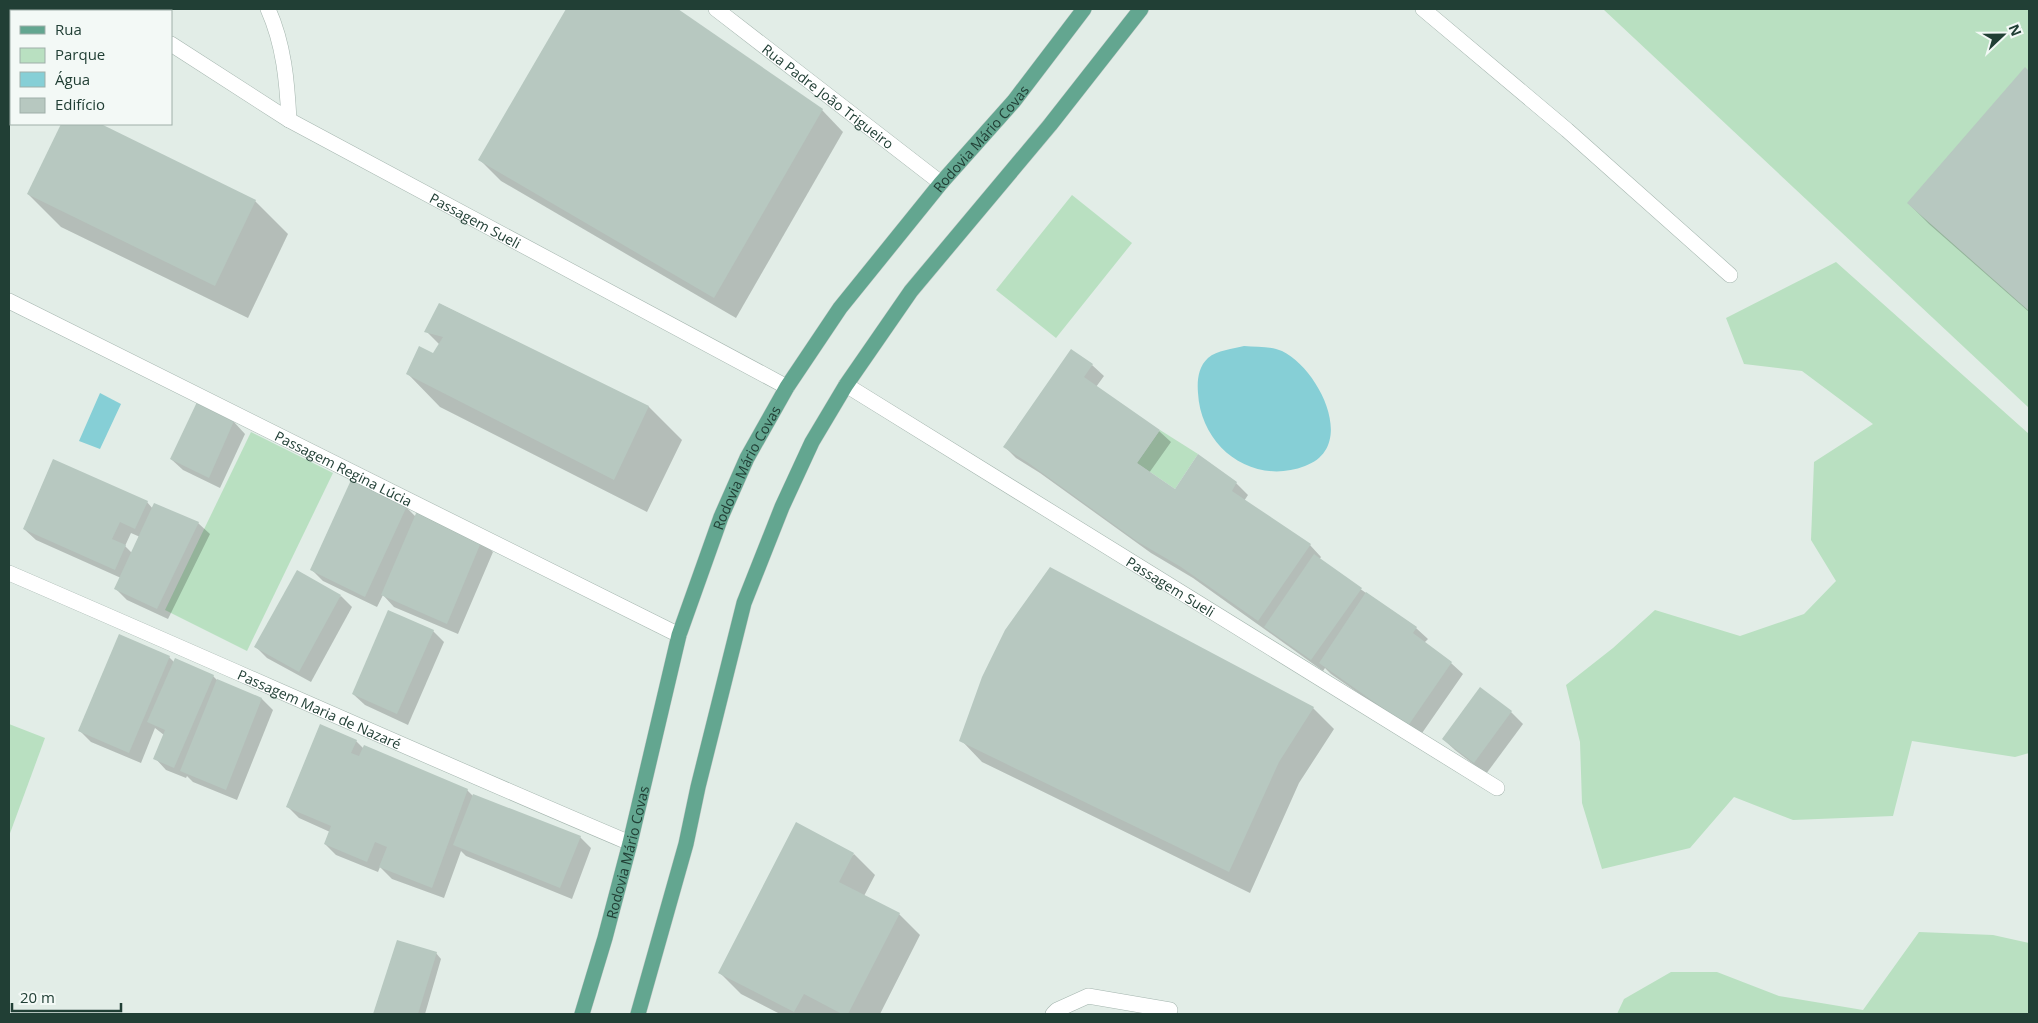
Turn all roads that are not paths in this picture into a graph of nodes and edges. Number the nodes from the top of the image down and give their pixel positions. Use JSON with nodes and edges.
{"nodes":[{"id":1,"x":268,"y":9,"type":"edge"},
{"id":2,"x":716,"y":9,"type":"edge"},
{"id":3,"x":1084,"y":9,"type":"edge"},
{"id":4,"x":1140,"y":9,"type":"edge"},
{"id":5,"x":1423,"y":9,"type":"edge"},
{"id":6,"x":172,"y":45,"type":"edge"},
{"id":7,"x":290,"y":120,"type":"junction"},
{"id":8,"x":941,"y":183,"type":"junction"},
{"id":9,"x":1730,"y":275,"type":"dead end"},
{"id":10,"x":9,"y":301,"type":"edge"},
{"id":11,"x":846,"y":385,"type":"junction"},
{"id":12,"x":787,"y":387,"type":"junction"},
{"id":13,"x":9,"y":573,"type":"edge"},
{"id":14,"x":679,"y":635,"type":"junction"},
{"id":15,"x":1497,"y":788,"type":"dead end"},
{"id":16,"x":630,"y":843,"type":"junction"},
{"id":17,"x":1170,"y":1010,"type":"dead end"},
{"id":18,"x":582,"y":1014,"type":"edge"},
{"id":19,"x":638,"y":1014,"type":"edge"},
{"id":20,"x":1054,"y":1014,"type":"edge"}],
"edges":[{"from":1,"to":7,"type":"street"},
{"from":2,"to":8,"type":"street","name":"Rua Padre João Trigueiro"},
{"from":3,"to":8,"type":"main road","name":"Rodovia Mário Covas"},
{"from":4,"to":11,"type":"main road"},
{"from":5,"to":9,"type":"street"},
{"from":6,"to":7,"type":"street","name":"Passagem Sueli"},
{"from":7,"to":12,"type":"street","name":"Passagem Sueli"},
{"from":8,"to":12,"type":"main road","name":"Rodovia Mário Covas"},
{"from":10,"to":14,"type":"street","name":"Passagem Regina Lúcia"},
{"from":11,"to":15,"type":"street","name":"Passagem Sueli"},
{"from":11,"to":19,"type":"main road"},
{"from":12,"to":14,"type":"main road","name":"Rodovia Mário Covas"},
{"from":13,"to":16,"type":"street","name":"Passagem Maria de Nazaré"},
{"from":14,"to":16,"type":"main road","name":"Rodovia Mário Covas"},
{"from":16,"to":18,"type":"main road","name":"Rodovia Mário Covas"},
{"from":17,"to":20,"type":"street"}]}
